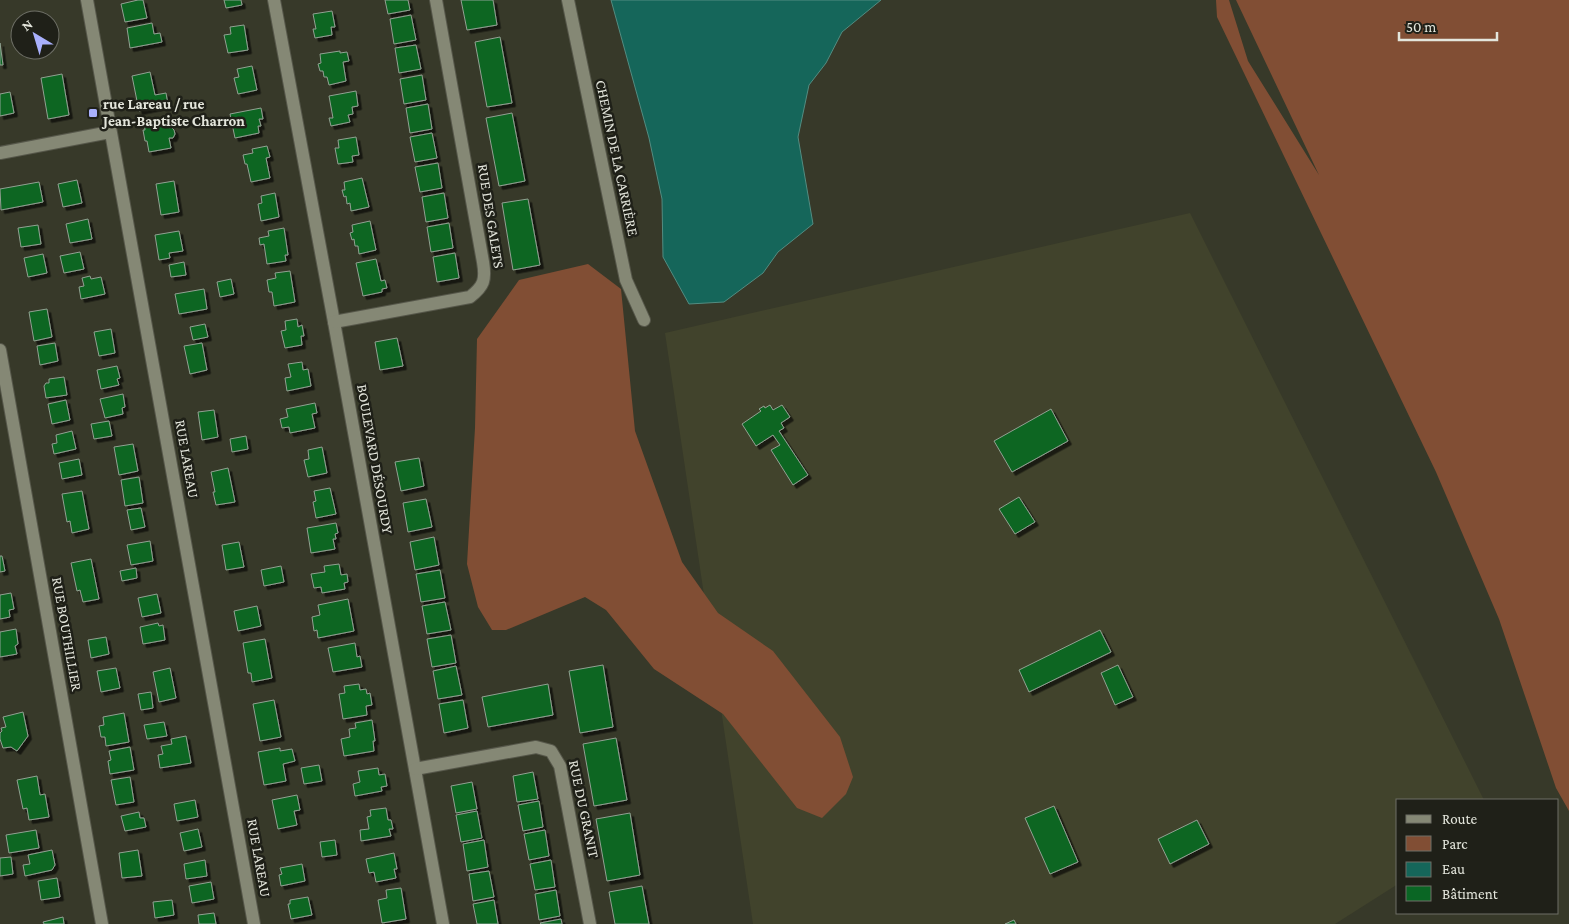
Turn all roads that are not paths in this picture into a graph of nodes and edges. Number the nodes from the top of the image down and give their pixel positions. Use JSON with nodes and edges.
{"nodes":[{"id":1,"x":87,"y":0,"type":"edge"},
{"id":2,"x":274,"y":0,"type":"edge"},
{"id":3,"x":436,"y":0,"type":"edge"},
{"id":4,"x":568,"y":0,"type":"edge"},
{"id":5,"x":110,"y":132,"type":"junction"},
{"id":6,"x":0,"y":153,"type":"edge"},
{"id":7,"x":644,"y":320,"type":"dead end"},
{"id":8,"x":334,"y":322,"type":"junction"},
{"id":9,"x":0,"y":350,"type":"edge"},
{"id":10,"x":414,"y":769,"type":"junction"},
{"id":11,"x":102,"y":924,"type":"edge"},
{"id":12,"x":254,"y":924,"type":"edge"},
{"id":13,"x":443,"y":924,"type":"edge"},
{"id":14,"x":590,"y":924,"type":"edge"}],
"edges":[{"from":1,"to":5,"type":"street","name":"RUE LAREAU"},
{"from":2,"to":8,"type":"street","name":"BOULEVARD DÉSOURDY"},
{"from":3,"to":8,"type":"street","name":"RUE DES GALETS"},
{"from":4,"to":7,"type":"street","name":"CHEMIN DE LA CARRIÈRE"},
{"from":5,"to":6,"type":"street"},
{"from":5,"to":12,"type":"street","name":"RUE LAREAU"},
{"from":8,"to":10,"type":"street","name":"BOULEVARD DÉSOURDY"},
{"from":9,"to":11,"type":"street","name":"RUE BOUTHILLIER"},
{"from":10,"to":13,"type":"street","name":"BOULEVARD DÉSOURDY"},
{"from":10,"to":14,"type":"street","name":"RUE DU GRANIT"}]}
